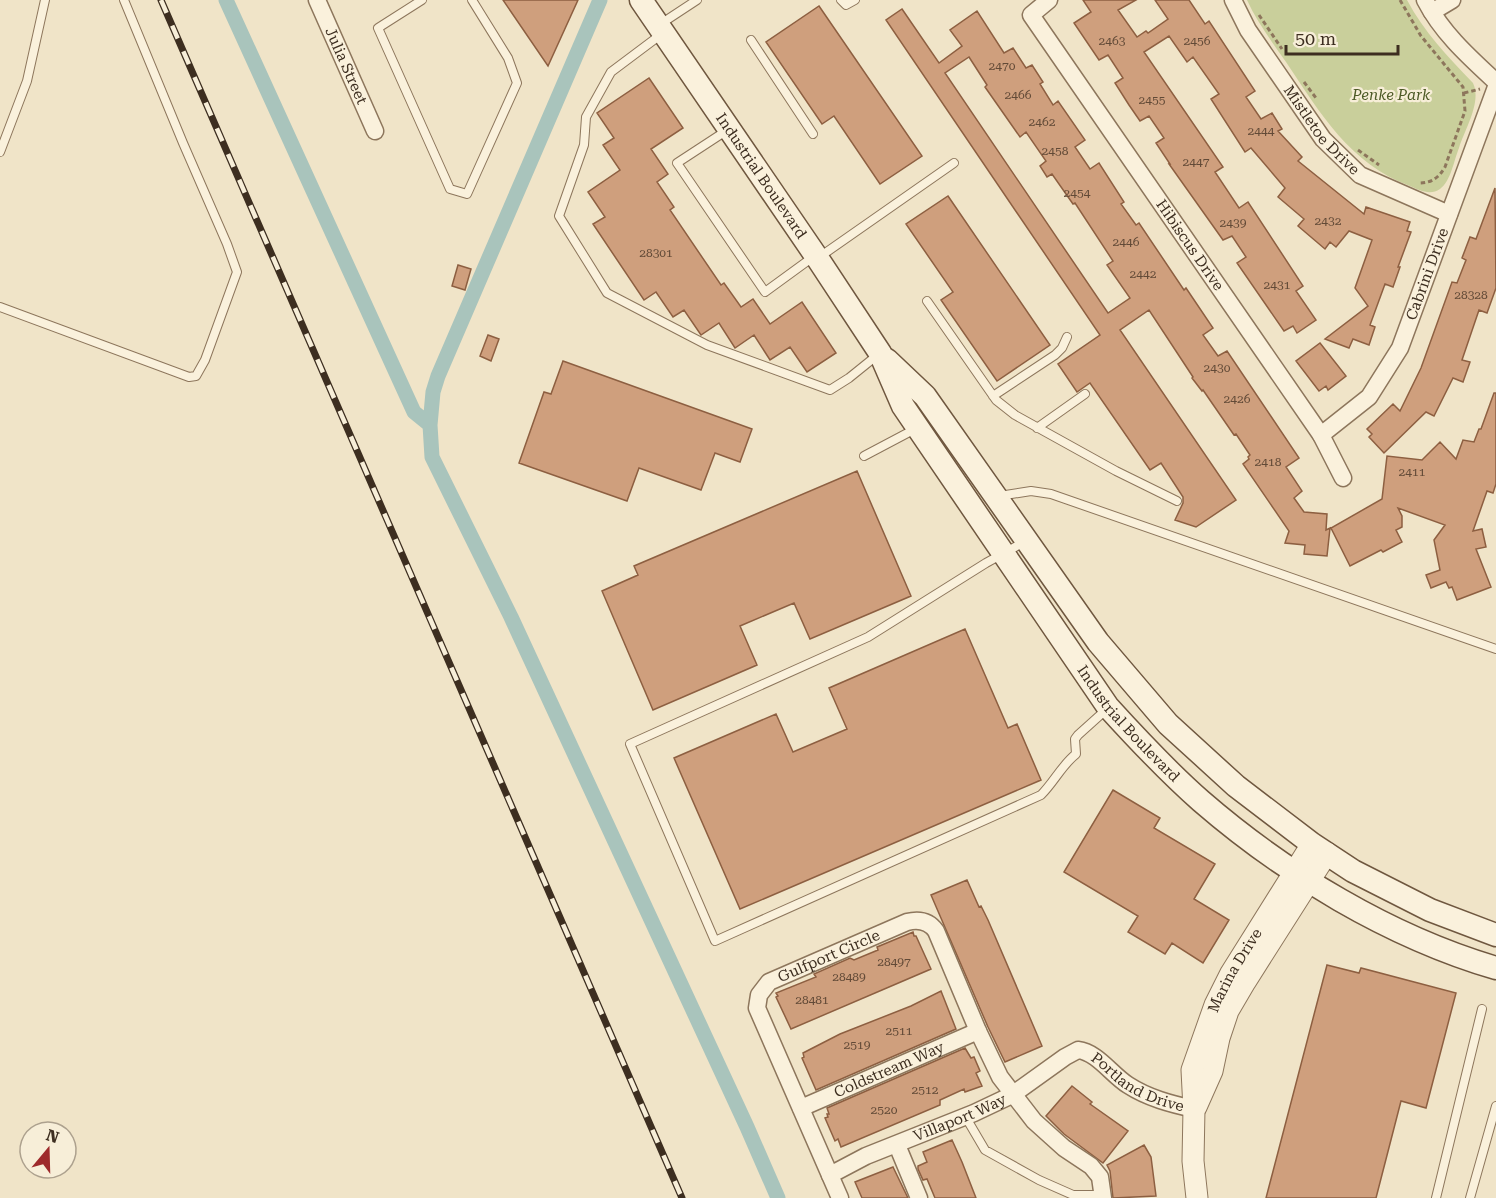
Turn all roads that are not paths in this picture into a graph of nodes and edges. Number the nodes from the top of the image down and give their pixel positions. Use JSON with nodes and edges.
{"nodes":[{"id":1,"x":45,"y":0,"type":"edge"},
{"id":2,"x":124,"y":0,"type":"edge"},
{"id":3,"x":317,"y":0,"type":"edge"},
{"id":4,"x":422,"y":0,"type":"edge"},
{"id":5,"x":472,"y":0,"type":"edge"},
{"id":6,"x":641,"y":0,"type":"edge"},
{"id":7,"x":697,"y":0,"type":"edge"},
{"id":8,"x":841,"y":0,"type":"edge"},
{"id":9,"x":855,"y":0,"type":"edge"},
{"id":10,"x":1049,"y":0,"type":"edge"},
{"id":11,"x":1233,"y":0,"type":"edge"},
{"id":12,"x":1452,"y":0,"type":"edge"},
{"id":13,"x":1429,"y":6,"type":"edge"},
{"id":14,"x":661,"y":29,"type":"junction"},
{"id":15,"x":751,"y":40,"type":"dead end"},
{"id":16,"x":1496,"y":82,"type":"edge"},
{"id":17,"x":1496,"y":87,"type":"edge"},
{"id":18,"x":729,"y":128,"type":"junction"},
{"id":19,"x":375,"y":131,"type":"dead end"},
{"id":20,"x":813,"y":134,"type":"dead end"},
{"id":21,"x":0,"y":152,"type":"edge"},
{"id":22,"x":954,"y":163,"type":"dead end"},
{"id":23,"x":1449,"y":214,"type":"junction"},
{"id":24,"x":817,"y":257,"type":"junction"},
{"id":25,"x":927,"y":301,"type":"dead end"},
{"id":26,"x":0,"y":307,"type":"edge"},
{"id":27,"x":1067,"y":336,"type":"dead end"},
{"id":28,"x":880,"y":353,"type":"junction"},
{"id":29,"x":1085,"y":394,"type":"dead end"},
{"id":30,"x":993,"y":396,"type":"junction"},
{"id":31,"x":918,"y":428,"type":"junction"},
{"id":32,"x":1037,"y":428,"type":"junction"},
{"id":33,"x":1321,"y":435,"type":"junction"},
{"id":34,"x":864,"y":456,"type":"dead end"},
{"id":35,"x":1343,"y":478,"type":"dead end"},
{"id":36,"x":996,"y":497,"type":"junction"},
{"id":37,"x":1177,"y":501,"type":"dead end"},
{"id":38,"x":1027,"y":541,"type":"junction"},
{"id":39,"x":1003,"y":554,"type":"junction"},
{"id":40,"x":1496,"y":649,"type":"edge"},
{"id":41,"x":1108,"y":707,"type":"junction"},
{"id":42,"x":1319,"y":849,"type":"junction"},
{"id":43,"x":1303,"y":876,"type":"junction"},
{"id":44,"x":1496,"y":935,"type":"edge"},
{"id":45,"x":1496,"y":968,"type":"edge"},
{"id":46,"x":1482,"y":1009,"type":"dead end"},
{"id":47,"x":978,"y":1031,"type":"junction"},
{"id":48,"x":1082,"y":1050,"type":"joint"},
{"id":49,"x":1012,"y":1095,"type":"junction"},
{"id":50,"x":1496,"y":1106,"type":"edge"},
{"id":51,"x":801,"y":1108,"type":"junction"},
{"id":52,"x":1194,"y":1109,"type":"junction"},
{"id":53,"x":964,"y":1116,"type":"junction"},
{"id":54,"x":897,"y":1145,"type":"junction"},
{"id":55,"x":830,"y":1175,"type":"junction"},
{"id":56,"x":1103,"y":1197,"type":"edge"},
{"id":57,"x":840,"y":1198,"type":"edge"},
{"id":58,"x":919,"y":1198,"type":"edge"},
{"id":59,"x":1197,"y":1198,"type":"edge"},
{"id":60,"x":1436,"y":1198,"type":"edge"},
{"id":61,"x":1470,"y":1198,"type":"edge"}],
"edges":[{"from":1,"to":21,"type":"lane"},
{"from":2,"to":26,"type":"lane"},
{"from":3,"to":19,"type":"street","name":"Julia Street"},
{"from":4,"to":5,"type":"lane"},
{"from":6,"to":14,"type":"main road","name":"Industrial Boulevard"},
{"from":7,"to":14,"type":"lane"},
{"from":8,"to":9,"type":"lane"},
{"from":10,"to":33,"type":"street","name":"Hibiscus Drive"},
{"from":11,"to":23,"type":"street","name":"Mistletoe Drive"},
{"from":12,"to":13,"type":"street"},
{"from":13,"to":16,"type":"street"},
{"from":14,"to":18,"type":"main road","name":"Industrial Boulevard"},
{"from":14,"to":28,"type":"lane"},
{"from":15,"to":20,"type":"lane"},
{"from":17,"to":23,"type":"street","name":"Cabrini Drive"},
{"from":18,"to":24,"type":"main road","name":"Industrial Boulevard"},
{"from":18,"to":24,"type":"lane"},
{"from":22,"to":24,"type":"lane"},
{"from":23,"to":33,"type":"street","name":"Cabrini Drive"},
{"from":24,"to":28,"type":"main road","name":"Industrial Boulevard"},
{"from":25,"to":30,"type":"lane"},
{"from":27,"to":30,"type":"lane"},
{"from":28,"to":31,"type":"main road","name":"Industrial Boulevard"},
{"from":28,"to":36,"type":"main road","name":"Industrial Boulevard"},
{"from":29,"to":32,"type":"lane"},
{"from":30,"to":32,"type":"lane"},
{"from":31,"to":34,"type":"lane"},
{"from":31,"to":39,"type":"main road","name":"Industrial Boulevard"},
{"from":32,"to":37,"type":"lane"},
{"from":33,"to":35,"type":"street","name":"Hibiscus Drive"},
{"from":36,"to":38,"type":"main road","name":"Industrial Boulevard"},
{"from":36,"to":40,"type":"lane"},
{"from":38,"to":39,"type":"lane"},
{"from":38,"to":42,"type":"main road","name":"Industrial Boulevard"},
{"from":39,"to":41,"type":"main road","name":"Industrial Boulevard"},
{"from":39,"to":41,"type":"lane"},
{"from":41,"to":43,"type":"main road","name":"Industrial Boulevard"},
{"from":42,"to":43,"type":"street","name":"Marina Drive"},
{"from":42,"to":44,"type":"main road","name":"Industrial Boulevard"},
{"from":43,"to":45,"type":"main road","name":"Industrial Boulevard"},
{"from":43,"to":52,"type":"street","name":"Marina Drive"},
{"from":46,"to":60,"type":"lane"},
{"from":47,"to":49,"type":"street","name":"Gulfport Circle"},
{"from":47,"to":51,"type":"street","name":"Coldstream Way"},
{"from":47,"to":51,"type":"street","name":"Gulfport Circle"},
{"from":48,"to":49,"type":"street","name":"Villaport Way"},
{"from":48,"to":52,"type":"street","name":"Portland Drive"},
{"from":49,"to":53,"type":"street","name":"Villaport Way"},
{"from":49,"to":56,"type":"street","name":"Gulfport Circle"},
{"from":50,"to":61,"type":"lane"},
{"from":51,"to":55,"type":"street","name":"Gulfport Circle"},
{"from":52,"to":59,"type":"street","name":"Marina Drive"},
{"from":53,"to":54,"type":"street","name":"Villaport Way"},
{"from":53,"to":56,"type":"lane"},
{"from":54,"to":55,"type":"street","name":"Villaport Way"},
{"from":54,"to":58,"type":"street"},
{"from":55,"to":57,"type":"street","name":"Gulfport Circle"}]}
